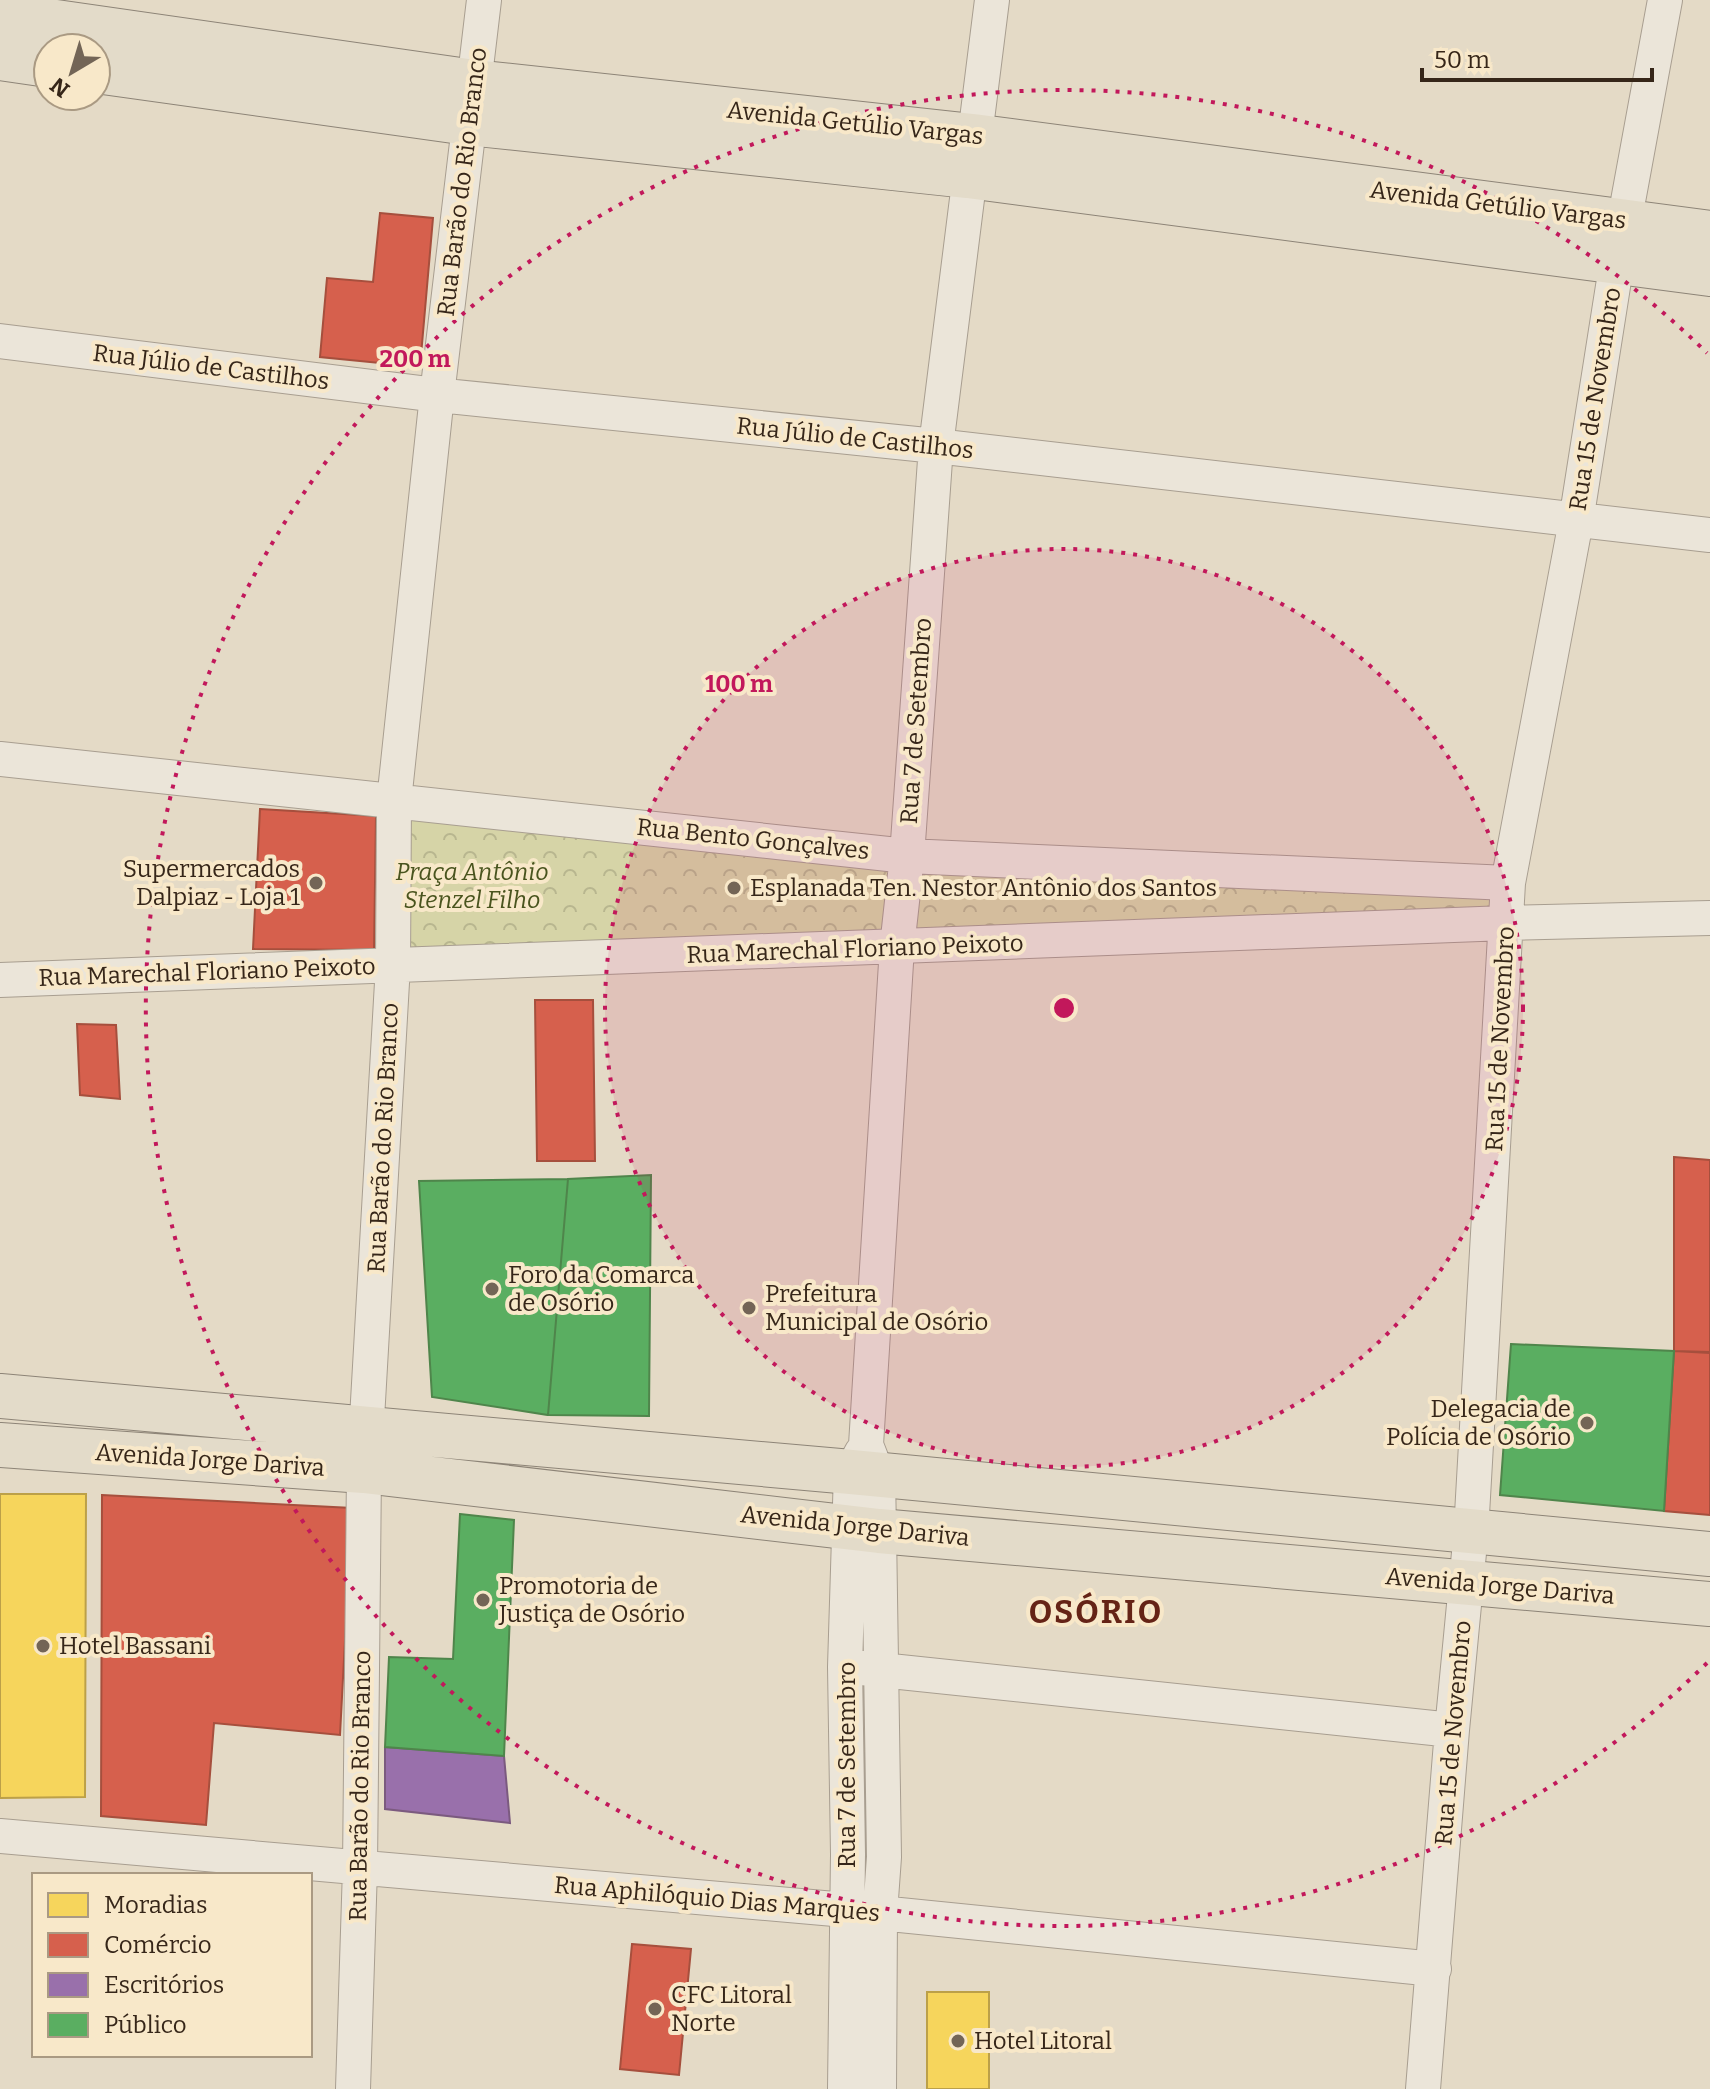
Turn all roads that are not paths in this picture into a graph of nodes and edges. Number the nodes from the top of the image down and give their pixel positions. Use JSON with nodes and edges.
{"nodes":[{"id":1,"x":484,"y":0,"type":"edge"},
{"id":2,"x":992,"y":0,"type":"edge"},
{"id":3,"x":1665,"y":0,"type":"edge"},
{"id":4,"x":0,"y":14,"type":"edge"},
{"id":5,"x":233,"y":47,"type":"junction"},
{"id":6,"x":0,"y":58,"type":"edge"},
{"id":7,"x":32,"y":63,"type":"edge"},
{"id":8,"x":112,"y":73,"type":"edge"},
{"id":9,"x":228,"y":90,"type":"junction"},
{"id":10,"x":471,"y":102,"type":"junction"},
{"id":11,"x":970,"y":156,"type":"junction"},
{"id":12,"x":1710,"y":233,"type":"edge"},
{"id":13,"x":1621,"y":241,"type":"junction"},
{"id":14,"x":1710,"y":274,"type":"edge"},
{"id":15,"x":0,"y":341,"type":"edge"},
{"id":16,"x":437,"y":395,"type":"junction"},
{"id":17,"x":936,"y":446,"type":"junction"},
{"id":18,"x":1576,"y":521,"type":"junction"},
{"id":19,"x":1710,"y":535,"type":"edge"},
{"id":20,"x":0,"y":759,"type":"edge"},
{"id":21,"x":394,"y":801,"type":"junction"},
{"id":22,"x":907,"y":856,"type":"junction"},
{"id":23,"x":1508,"y":883,"type":"junction"},
{"id":24,"x":1710,"y":918,"type":"edge"},
{"id":25,"x":1506,"y":923,"type":"junction"},
{"id":26,"x":897,"y":947,"type":"junction"},
{"id":27,"x":393,"y":965,"type":"junction"},
{"id":28,"x":0,"y":980,"type":"edge"},
{"id":29,"x":0,"y":1396,"type":"edge"},
{"id":30,"x":131,"y":1407,"type":"junction"},
{"id":31,"x":367,"y":1428,"type":"junction"},
{"id":32,"x":0,"y":1445,"type":"edge"},
{"id":33,"x":130,"y":1454,"type":"junction"},
{"id":34,"x":865,"y":1464,"type":"junction"},
{"id":35,"x":364,"y":1471,"type":"junction"},
{"id":36,"x":865,"y":1529,"type":"junction"},
{"id":37,"x":1471,"y":1532,"type":"junction"},
{"id":38,"x":1710,"y":1554,"type":"edge"},
{"id":39,"x":1468,"y":1583,"type":"junction"},
{"id":40,"x":1710,"y":1604,"type":"edge"},
{"id":41,"x":845,"y":1667,"type":"junction"},
{"id":42,"x":881,"y":1670,"type":"junction"},
{"id":43,"x":1452,"y":1730,"type":"junction"},
{"id":44,"x":0,"y":1836,"type":"edge"},
{"id":45,"x":360,"y":1868,"type":"junction"},
{"id":46,"x":864,"y":1912,"type":"junction"},
{"id":47,"x":1434,"y":1969,"type":"junction"},
{"id":48,"x":353,"y":2089,"type":"edge"},
{"id":49,"x":845,"y":2089,"type":"edge"},
{"id":50,"x":879,"y":2089,"type":"edge"},
{"id":51,"x":1423,"y":2089,"type":"edge"}],
"edges":[{"from":1,"to":10,"type":"street","name":"Rua Barão do Rio Branco"},
{"from":2,"to":11,"type":"street","name":"Rua 7 de Setembro"},
{"from":3,"to":13,"type":"street","name":"Rua 15 de Novembro"},
{"from":4,"to":5,"type":"main road","name":"Avenida Getúlio Vargas"},
{"from":5,"to":9,"type":"main road"},
{"from":5,"to":10,"type":"main road","name":"Avenida Getúlio Vargas"},
{"from":6,"to":7,"type":"main road"},
{"from":8,"to":9,"type":"main road","name":"Avenida Getúlio Vargas"},
{"from":9,"to":10,"type":"main road","name":"Avenida Getúlio Vargas"},
{"from":10,"to":11,"type":"main road","name":"Avenida Getúlio Vargas"},
{"from":10,"to":16,"type":"street","name":"Rua Barão do Rio Branco"},
{"from":11,"to":13,"type":"main road","name":"Avenida Getúlio Vargas"},
{"from":11,"to":17,"type":"street","name":"Rua 7 de Setembro"},
{"from":12,"to":13,"type":"main road","name":"Avenida Getúlio Vargas"},
{"from":13,"to":14,"type":"main road","name":"Avenida Getúlio Vargas"},
{"from":13,"to":18,"type":"street","name":"Rua 15 de Novembro"},
{"from":15,"to":16,"type":"street","name":"Rua Júlio de Castilhos"},
{"from":16,"to":17,"type":"street","name":"Rua Júlio de Castilhos"},
{"from":16,"to":21,"type":"street","name":"Rua Barão do Rio Branco"},
{"from":17,"to":18,"type":"street","name":"Rua Júlio de Castilhos"},
{"from":17,"to":22,"type":"street","name":"Rua 7 de Setembro"},
{"from":18,"to":19,"type":"street","name":"Rua Júlio de Castilhos"},
{"from":18,"to":23,"type":"street","name":"Rua 15 de Novembro"},
{"from":20,"to":21,"type":"street","name":"Rua Bento Gonçalves"},
{"from":21,"to":22,"type":"street","name":"Rua Bento Gonçalves"},
{"from":21,"to":27,"type":"street","name":"Rua Barão do Rio Branco"},
{"from":22,"to":23,"type":"street","name":"Rua Bento Gonçalves"},
{"from":22,"to":26,"type":"street","name":"Rua 7 de Setembro"},
{"from":23,"to":25,"type":"street","name":"Rua 15 de Novembro"},
{"from":24,"to":25,"type":"street","name":"Rua Marechal Floriano Peixoto"},
{"from":25,"to":26,"type":"street","name":"Rua Marechal Floriano Peixoto"},
{"from":25,"to":37,"type":"street","name":"Rua 15 de Novembro"},
{"from":26,"to":27,"type":"street","name":"Rua Marechal Floriano Peixoto"},
{"from":26,"to":34,"type":"street","name":"Rua 7 de Setembro"},
{"from":27,"to":28,"type":"street","name":"Rua Marechal Floriano Peixoto"},
{"from":27,"to":31,"type":"street","name":"Rua Barão do Rio Branco"},
{"from":29,"to":30,"type":"main road","name":"Avenida Jorge Dariva"},
{"from":30,"to":31,"type":"main road","name":"Avenida Jorge Dariva"},
{"from":30,"to":33,"type":"main road"},
{"from":31,"to":34,"type":"main road","name":"Avenida Jorge Dariva"},
{"from":31,"to":35,"type":"street","name":"Rua Barão do Rio Branco"},
{"from":32,"to":33,"type":"main road","name":"Avenida Jorge Dariva"},
{"from":33,"to":35,"type":"main road","name":"Avenida Jorge Dariva"},
{"from":34,"to":36,"type":"street","name":"Rua 7 de Setembro"},
{"from":34,"to":37,"type":"main road","name":"Avenida Jorge Dariva"},
{"from":35,"to":36,"type":"main road","name":"Avenida Jorge Dariva"},
{"from":35,"to":45,"type":"street","name":"Rua Barão do Rio Branco"},
{"from":36,"to":39,"type":"main road","name":"Avenida Jorge Dariva"},
{"from":36,"to":41,"type":"street","name":"Rua 7 de Setembro"},
{"from":36,"to":42,"type":"street","name":"Rua 7 de Setembro"},
{"from":37,"to":38,"type":"main road","name":"Avenida Jorge Dariva"},
{"from":37,"to":39,"type":"street","name":"Rua 15 de Novembro"},
{"from":39,"to":40,"type":"main road","name":"Avenida Jorge Dariva"},
{"from":39,"to":43,"type":"street","name":"Rua 15 de Novembro"},
{"from":41,"to":42,"type":"street"},
{"from":41,"to":46,"type":"street","name":"Rua 7 de Setembro"},
{"from":42,"to":43,"type":"street"},
{"from":42,"to":46,"type":"street","name":"Rua 7 de Setembro"},
{"from":43,"to":47,"type":"street","name":"Rua 15 de Novembro"},
{"from":44,"to":45,"type":"street","name":"Rua Aphilóquio Dias Marques"},
{"from":45,"to":46,"type":"street","name":"Rua Aphilóquio Dias Marques"},
{"from":45,"to":48,"type":"street","name":"Rua Barão do Rio Branco"},
{"from":46,"to":47,"type":"street","name":"Rua Aphilóquio Dias Marques"},
{"from":46,"to":49,"type":"street","name":"Rua 7 de Setembro"},
{"from":46,"to":50,"type":"street","name":"Rua 7 de Setembro"},
{"from":47,"to":51,"type":"street","name":"Rua 15 de Novembro"}]}
